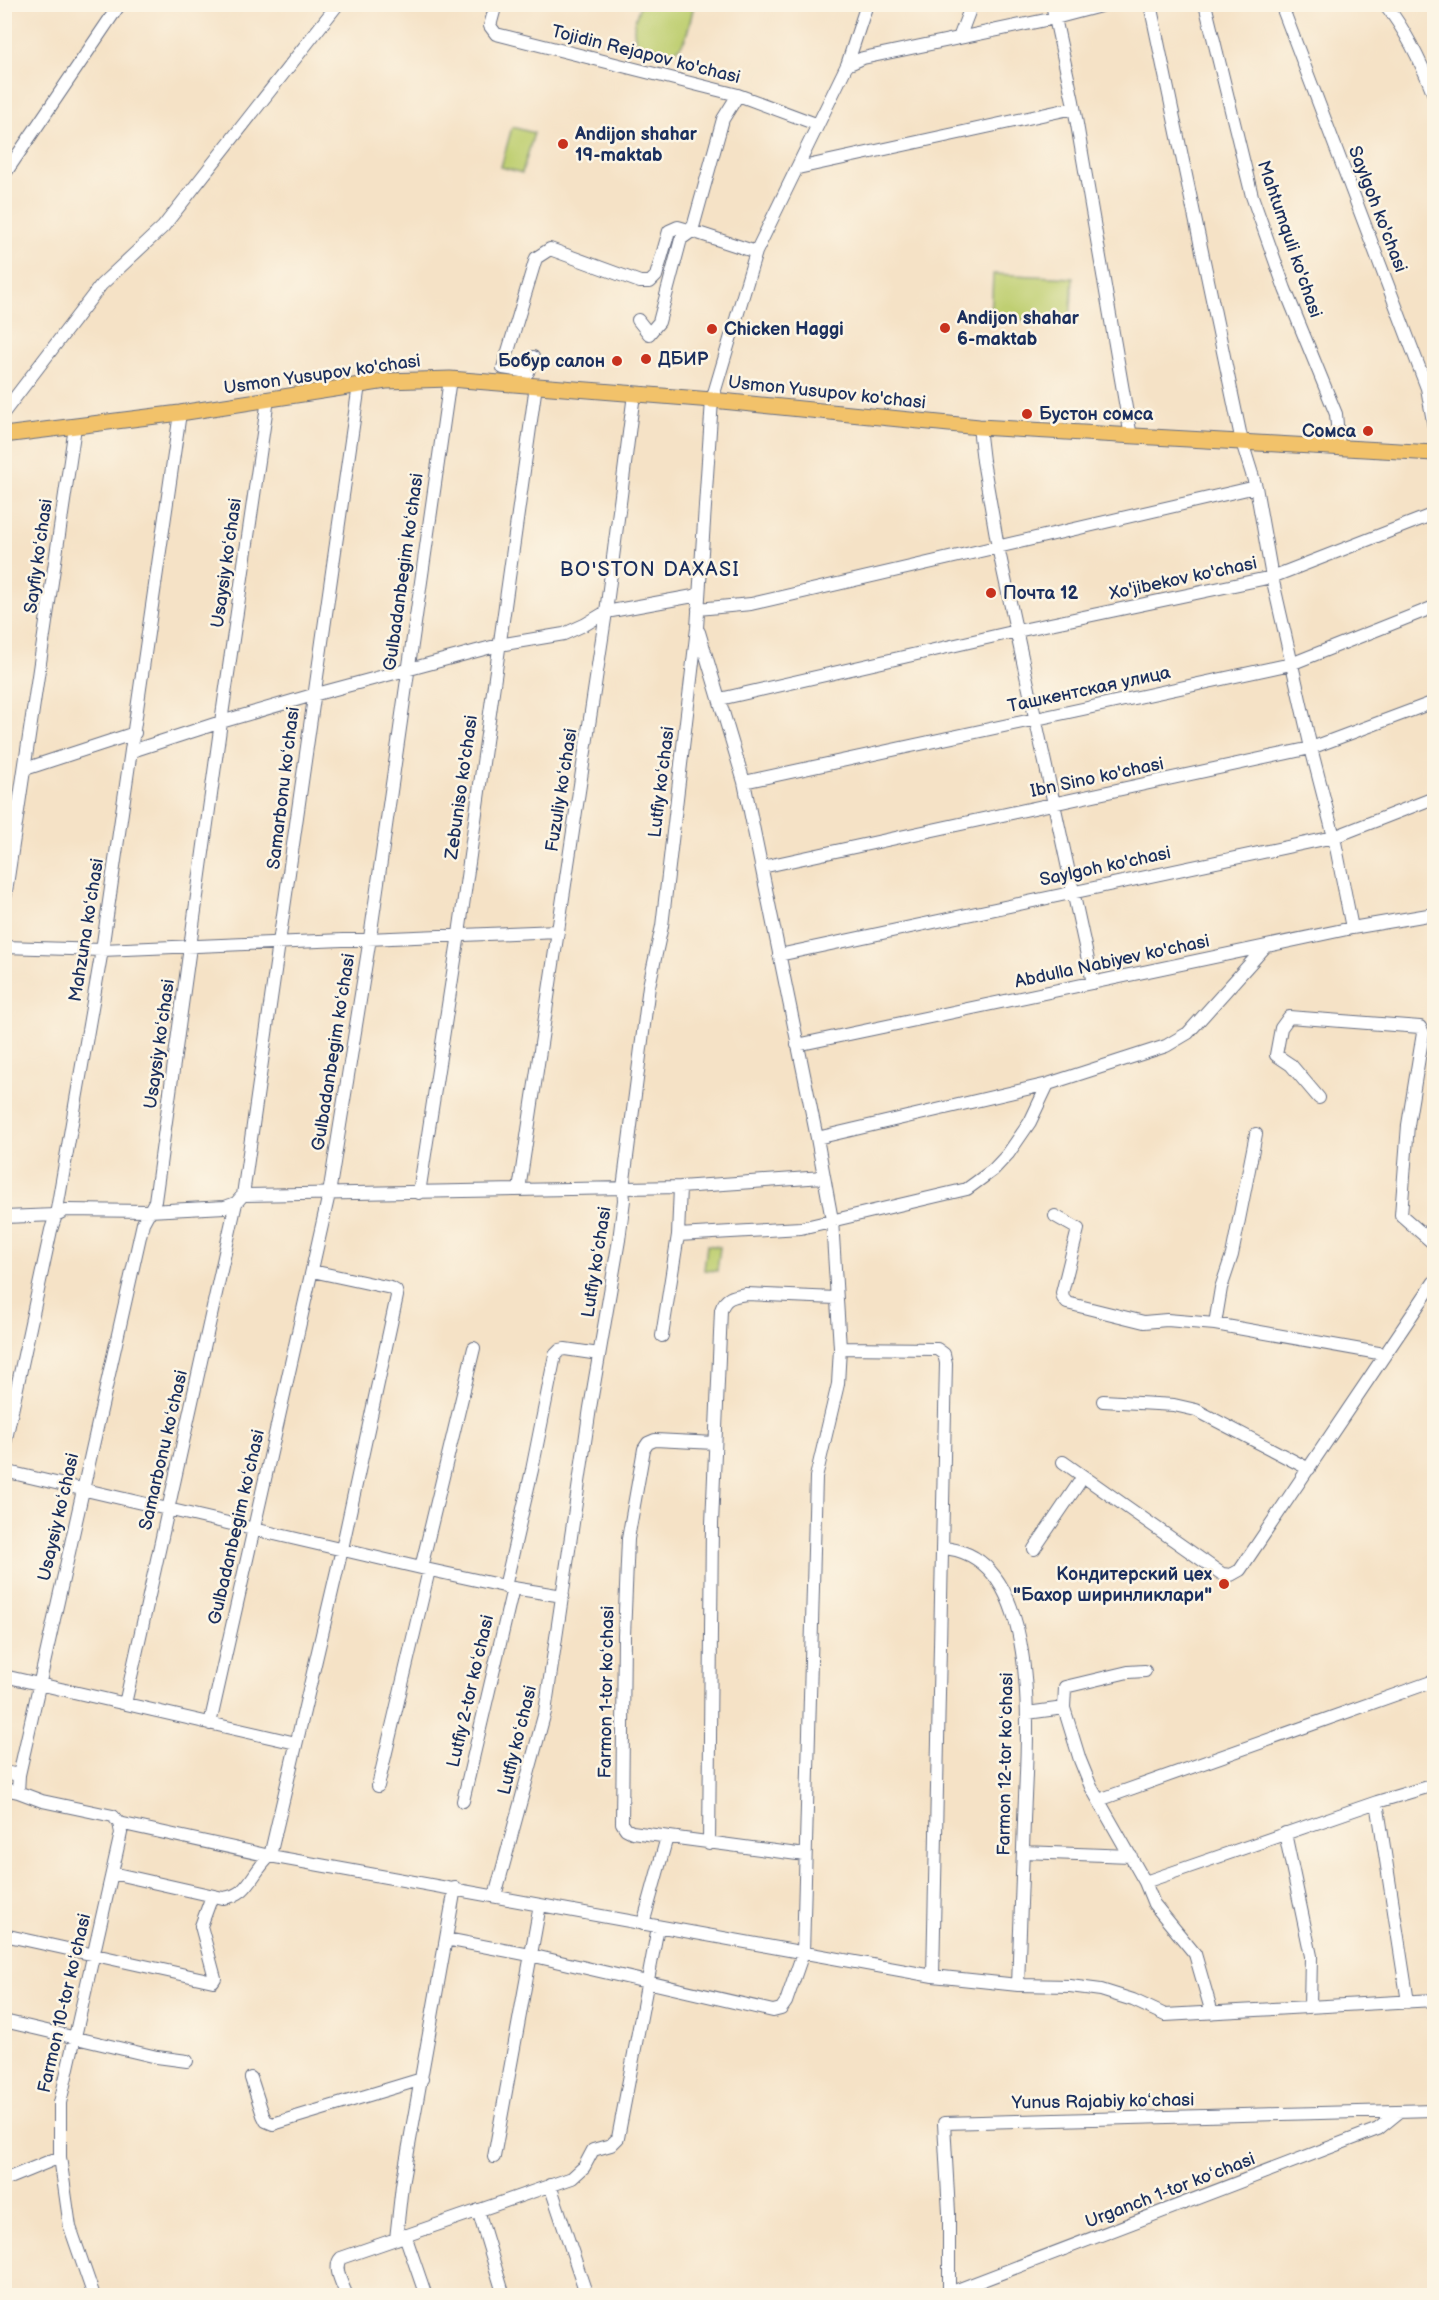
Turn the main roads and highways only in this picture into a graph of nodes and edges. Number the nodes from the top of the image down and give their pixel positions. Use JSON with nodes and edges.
{"nodes":[{"id":1,"x":4,"y":435,"type":"edge"},
{"id":2,"x":1434,"y":453,"type":"edge"}],
"edges":[{"from":1,"to":2,"type":"main road","name":"Usmon Yusupov ko'chasi"}]}
